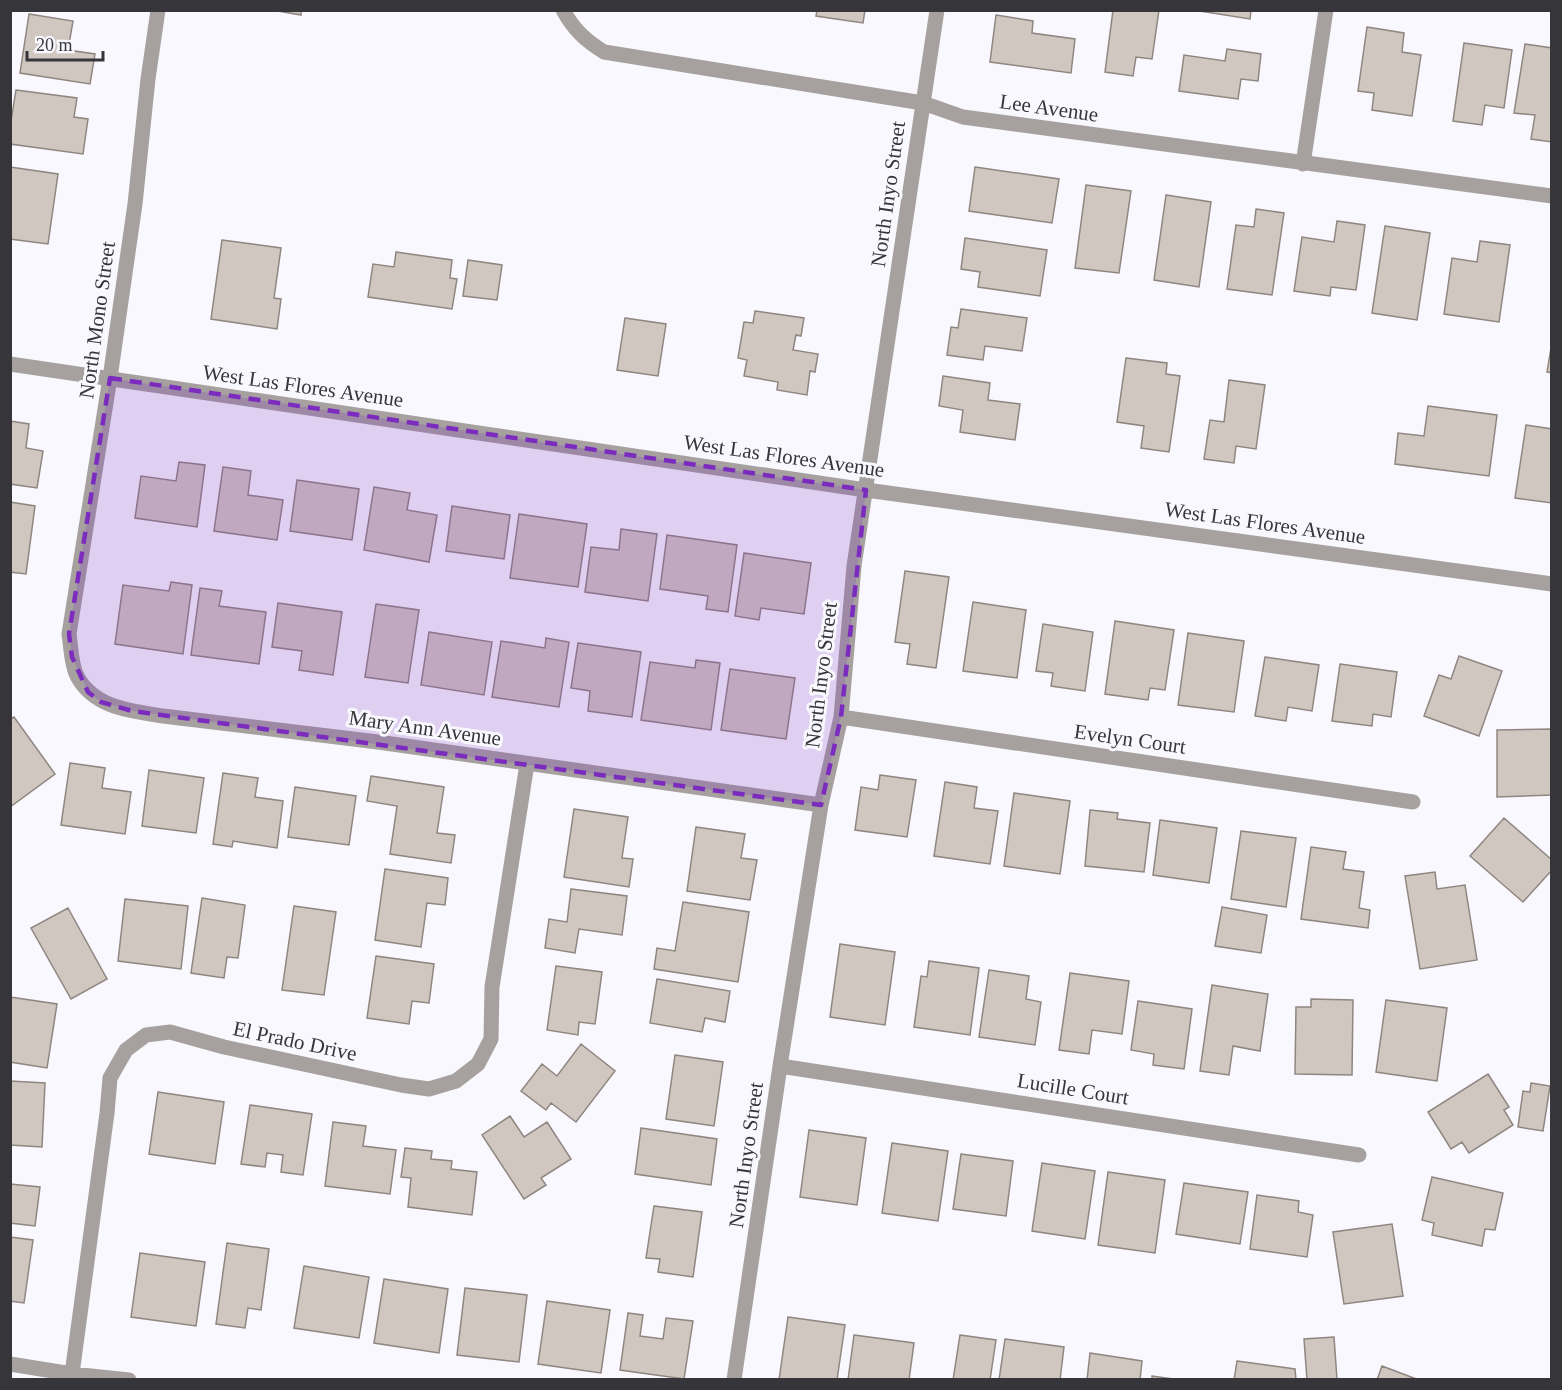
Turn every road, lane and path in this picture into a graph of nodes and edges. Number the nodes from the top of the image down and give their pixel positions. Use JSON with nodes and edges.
{"nodes":[{"id":1,"x":158,"y":10,"type":"edge"},
{"id":2,"x":563,"y":10,"type":"edge"},
{"id":3,"x":937,"y":10,"type":"edge"},
{"id":4,"x":1326,"y":10,"type":"edge"},
{"id":5,"x":923,"y":103,"type":"junction"},
{"id":6,"x":1303,"y":164,"type":"junction"},
{"id":7,"x":1551,"y":196,"type":"edge"},
{"id":8,"x":10,"y":364,"type":"edge"},
{"id":9,"x":110,"y":378,"type":"junction"},
{"id":10,"x":866,"y":489,"type":"junction"},
{"id":11,"x":1551,"y":584,"type":"edge"},
{"id":12,"x":69,"y":634,"type":"joint"},
{"id":13,"x":841,"y":717,"type":"junction"},
{"id":14,"x":526,"y":764,"type":"junction"},
{"id":15,"x":1413,"y":802,"type":"dead end"},
{"id":16,"x":821,"y":805,"type":"junction"},
{"id":17,"x":780,"y":1066,"type":"junction"},
{"id":18,"x":1359,"y":1155,"type":"dead end"},
{"id":19,"x":10,"y":1364,"type":"edge"},
{"id":20,"x":72,"y":1374,"type":"junction"},
{"id":21,"x":129,"y":1380,"type":"edge"},
{"id":22,"x":734,"y":1380,"type":"edge"}],
"edges":[{"from":1,"to":9,"type":"street","name":"North Mono Street"},
{"from":2,"to":5,"type":"street","name":"Lee Avenue"},
{"from":3,"to":5,"type":"street","name":"North Inyo Street"},
{"from":4,"to":6,"type":"street"},
{"from":5,"to":6,"type":"street","name":"Lee Avenue"},
{"from":5,"to":10,"type":"street","name":"North Inyo Street"},
{"from":6,"to":7,"type":"street","name":"Lee Avenue"},
{"from":8,"to":9,"type":"street","name":"West Las Flores Avenue"},
{"from":9,"to":10,"type":"street","name":"West Las Flores Avenue"},
{"from":9,"to":12,"type":"street","name":"North Mono Street"},
{"from":10,"to":11,"type":"street","name":"West Las Flores Avenue"},
{"from":10,"to":13,"type":"street","name":"North Inyo Street"},
{"from":12,"to":14,"type":"street","name":"Mary Ann Avenue"},
{"from":13,"to":15,"type":"street","name":"Evelyn Court"},
{"from":13,"to":16,"type":"street","name":"North Inyo Street"},
{"from":14,"to":16,"type":"street","name":"Mary Ann Avenue"},
{"from":14,"to":20,"type":"street","name":"El Prado Drive"},
{"from":16,"to":17,"type":"street","name":"North Inyo Street"},
{"from":17,"to":18,"type":"street","name":"Lucille Court"},
{"from":17,"to":22,"type":"street","name":"North Inyo Street"},
{"from":19,"to":20,"type":"street"},
{"from":20,"to":21,"type":"street"}]}
